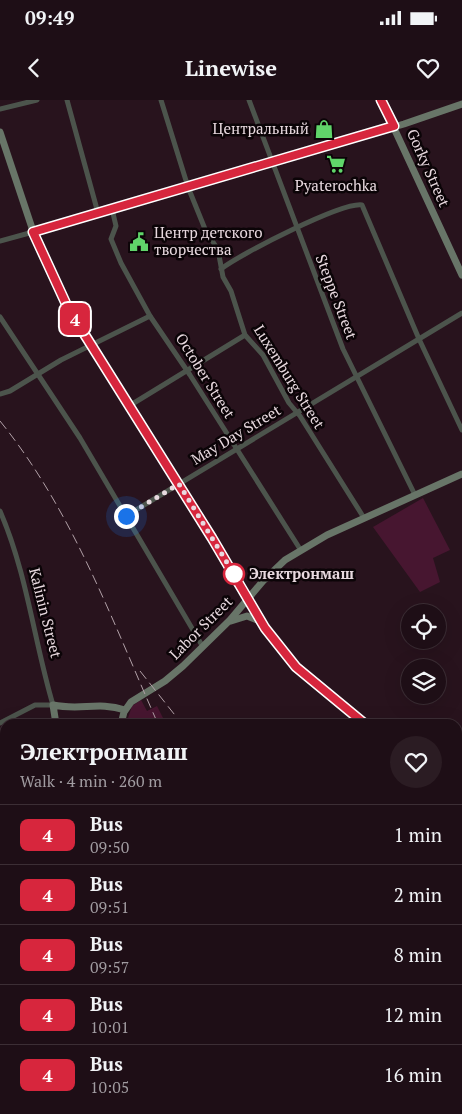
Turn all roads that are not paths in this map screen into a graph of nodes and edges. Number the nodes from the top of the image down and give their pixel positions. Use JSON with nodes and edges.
{"nodes":[{"id":1,"x":37,"y":100,"type":"edge"},
{"id":2,"x":67,"y":100,"type":"edge"},
{"id":3,"x":161,"y":100,"type":"edge"},
{"id":4,"x":250,"y":100,"type":"edge"},
{"id":5,"x":381,"y":100,"type":"edge"},
{"id":6,"x":462,"y":104,"type":"edge"},
{"id":7,"x":0,"y":109,"type":"edge"},
{"id":8,"x":394,"y":126,"type":"junction"},
{"id":9,"x":0,"y":132,"type":"edge"},
{"id":10,"x":272,"y":162,"type":"junction"},
{"id":11,"x":188,"y":187,"type":"junction"},
{"id":12,"x":112,"y":209,"type":"junction"},
{"id":13,"x":98,"y":213,"type":"junction"},
{"id":14,"x":297,"y":229,"type":"junction"},
{"id":15,"x":33,"y":232,"type":"junction"},
{"id":16,"x":0,"y":241,"type":"edge"},
{"id":17,"x":221,"y":269,"type":"junction"},
{"id":18,"x":462,"y":275,"type":"edge"},
{"id":19,"x":462,"y":313,"type":"edge"},
{"id":20,"x":150,"y":316,"type":"junction"},
{"id":21,"x":0,"y":317,"type":"edge"},
{"id":22,"x":245,"y":334,"type":"junction"},
{"id":23,"x":419,"y":339,"type":"junction"},
{"id":24,"x":92,"y":346,"type":"junction"},
{"id":25,"x":186,"y":370,"type":"junction"},
{"id":26,"x":39,"y":374,"type":"junction"},
{"id":27,"x":356,"y":377,"type":"junction"},
{"id":28,"x":0,"y":394,"type":"edge"},
{"id":29,"x":129,"y":406,"type":"junction"},
{"id":30,"x":297,"y":413,"type":"junction"},
{"id":31,"x":462,"y":430,"type":"edge"},
{"id":32,"x":236,"y":449,"type":"junction"},
{"id":33,"x":462,"y":474,"type":"edge"},
{"id":34,"x":179,"y":484,"type":"junction"},
{"id":35,"x":415,"y":495,"type":"junction"},
{"id":36,"x":0,"y":511,"type":"edge"},
{"id":37,"x":126,"y":516,"type":"junction"},
{"id":38,"x":364,"y":518,"type":"junction"},
{"id":39,"x":300,"y":550,"type":"junction"},
{"id":40,"x":248,"y":599,"type":"junction"},
{"id":41,"x":262,"y":622,"type":"junction"},
{"id":42,"x":226,"y":624,"type":"junction"},
{"id":43,"x":203,"y":647,"type":"junction"},
{"id":44,"x":53,"y":705,"type":"junction"},
{"id":45,"x":75,"y":709,"type":"junction"},
{"id":46,"x":125,"y":710,"type":"junction"},
{"id":47,"x":8,"y":719,"type":"edge"},
{"id":48,"x":55,"y":719,"type":"edge"},
{"id":49,"x":58,"y":719,"type":"edge"},
{"id":50,"x":123,"y":719,"type":"edge"},
{"id":51,"x":359,"y":719,"type":"edge"}],
"edges":[{"from":1,"to":7,"type":"street"},
{"from":2,"to":13,"type":"street"},
{"from":3,"to":11,"type":"street","name":"Luxemburg Street"},
{"from":4,"to":10,"type":"street","name":"Steppe Street"},
{"from":5,"to":8,"type":"street","name":"Gorky Street"},
{"from":6,"to":8,"type":"street"},
{"from":8,"to":10,"type":"street"},
{"from":8,"to":18,"type":"street","name":"Gorky Street"},
{"from":9,"to":15,"type":"street"},
{"from":10,"to":11,"type":"street"},
{"from":10,"to":14,"type":"street","name":"Steppe Street"},
{"from":11,"to":12,"type":"street"},
{"from":11,"to":17,"type":"street","name":"Luxemburg Street"},
{"from":12,"to":13,"type":"street"},
{"from":12,"to":20,"type":"street","name":"October Street"},
{"from":13,"to":15,"type":"street"},
{"from":14,"to":17,"type":"street"},
{"from":14,"to":23,"type":"street"},
{"from":14,"to":27,"type":"street","name":"Steppe Street"},
{"from":15,"to":16,"type":"street"},
{"from":15,"to":24,"type":"street"},
{"from":17,"to":22,"type":"street","name":"Luxemburg Street"},
{"from":19,"to":23,"type":"street","name":"May Day Street"},
{"from":20,"to":24,"type":"street"},
{"from":20,"to":25,"type":"street","name":"October Street"},
{"from":21,"to":26,"type":"street"},
{"from":22,"to":25,"type":"street"},
{"from":22,"to":30,"type":"street","name":"Luxemburg Street"},
{"from":23,"to":27,"type":"street","name":"May Day Street"},
{"from":23,"to":31,"type":"street"},
{"from":24,"to":26,"type":"street"},
{"from":24,"to":29,"type":"street"},
{"from":25,"to":29,"type":"street"},
{"from":25,"to":32,"type":"street","name":"October Street"},
{"from":26,"to":28,"type":"street"},
{"from":26,"to":37,"type":"street"},
{"from":27,"to":30,"type":"street","name":"May Day Street"},
{"from":27,"to":35,"type":"street","name":"Steppe Street"},
{"from":29,"to":34,"type":"street"},
{"from":30,"to":32,"type":"street","name":"May Day Street"},
{"from":30,"to":38,"type":"street","name":"Luxemburg Street"},
{"from":32,"to":34,"type":"street","name":"May Day Street"},
{"from":32,"to":39,"type":"street","name":"October Street"},
{"from":33,"to":35,"type":"street","name":"Labor Street"},
{"from":34,"to":37,"type":"street","name":"May Day Street"},
{"from":34,"to":40,"type":"street"},
{"from":35,"to":38,"type":"street","name":"Labor Street"},
{"from":36,"to":44,"type":"street","name":"Kalinin Street"},
{"from":37,"to":43,"type":"street"},
{"from":38,"to":39,"type":"street","name":"Labor Street"},
{"from":39,"to":40,"type":"street","name":"Labor Street"},
{"from":40,"to":41,"type":"street"},
{"from":40,"to":42,"type":"street","name":"Labor Street"},
{"from":41,"to":42,"type":"street"},
{"from":41,"to":51,"type":"street"},
{"from":42,"to":43,"type":"street","name":"Labor Street"},
{"from":43,"to":46,"type":"street","name":"Labor Street"},
{"from":44,"to":45,"type":"street"},
{"from":44,"to":47,"type":"street"},
{"from":44,"to":48,"type":"street","name":"Kalinin Street"},
{"from":45,"to":46,"type":"street"},
{"from":45,"to":49,"type":"street"},
{"from":46,"to":50,"type":"street"}]}
